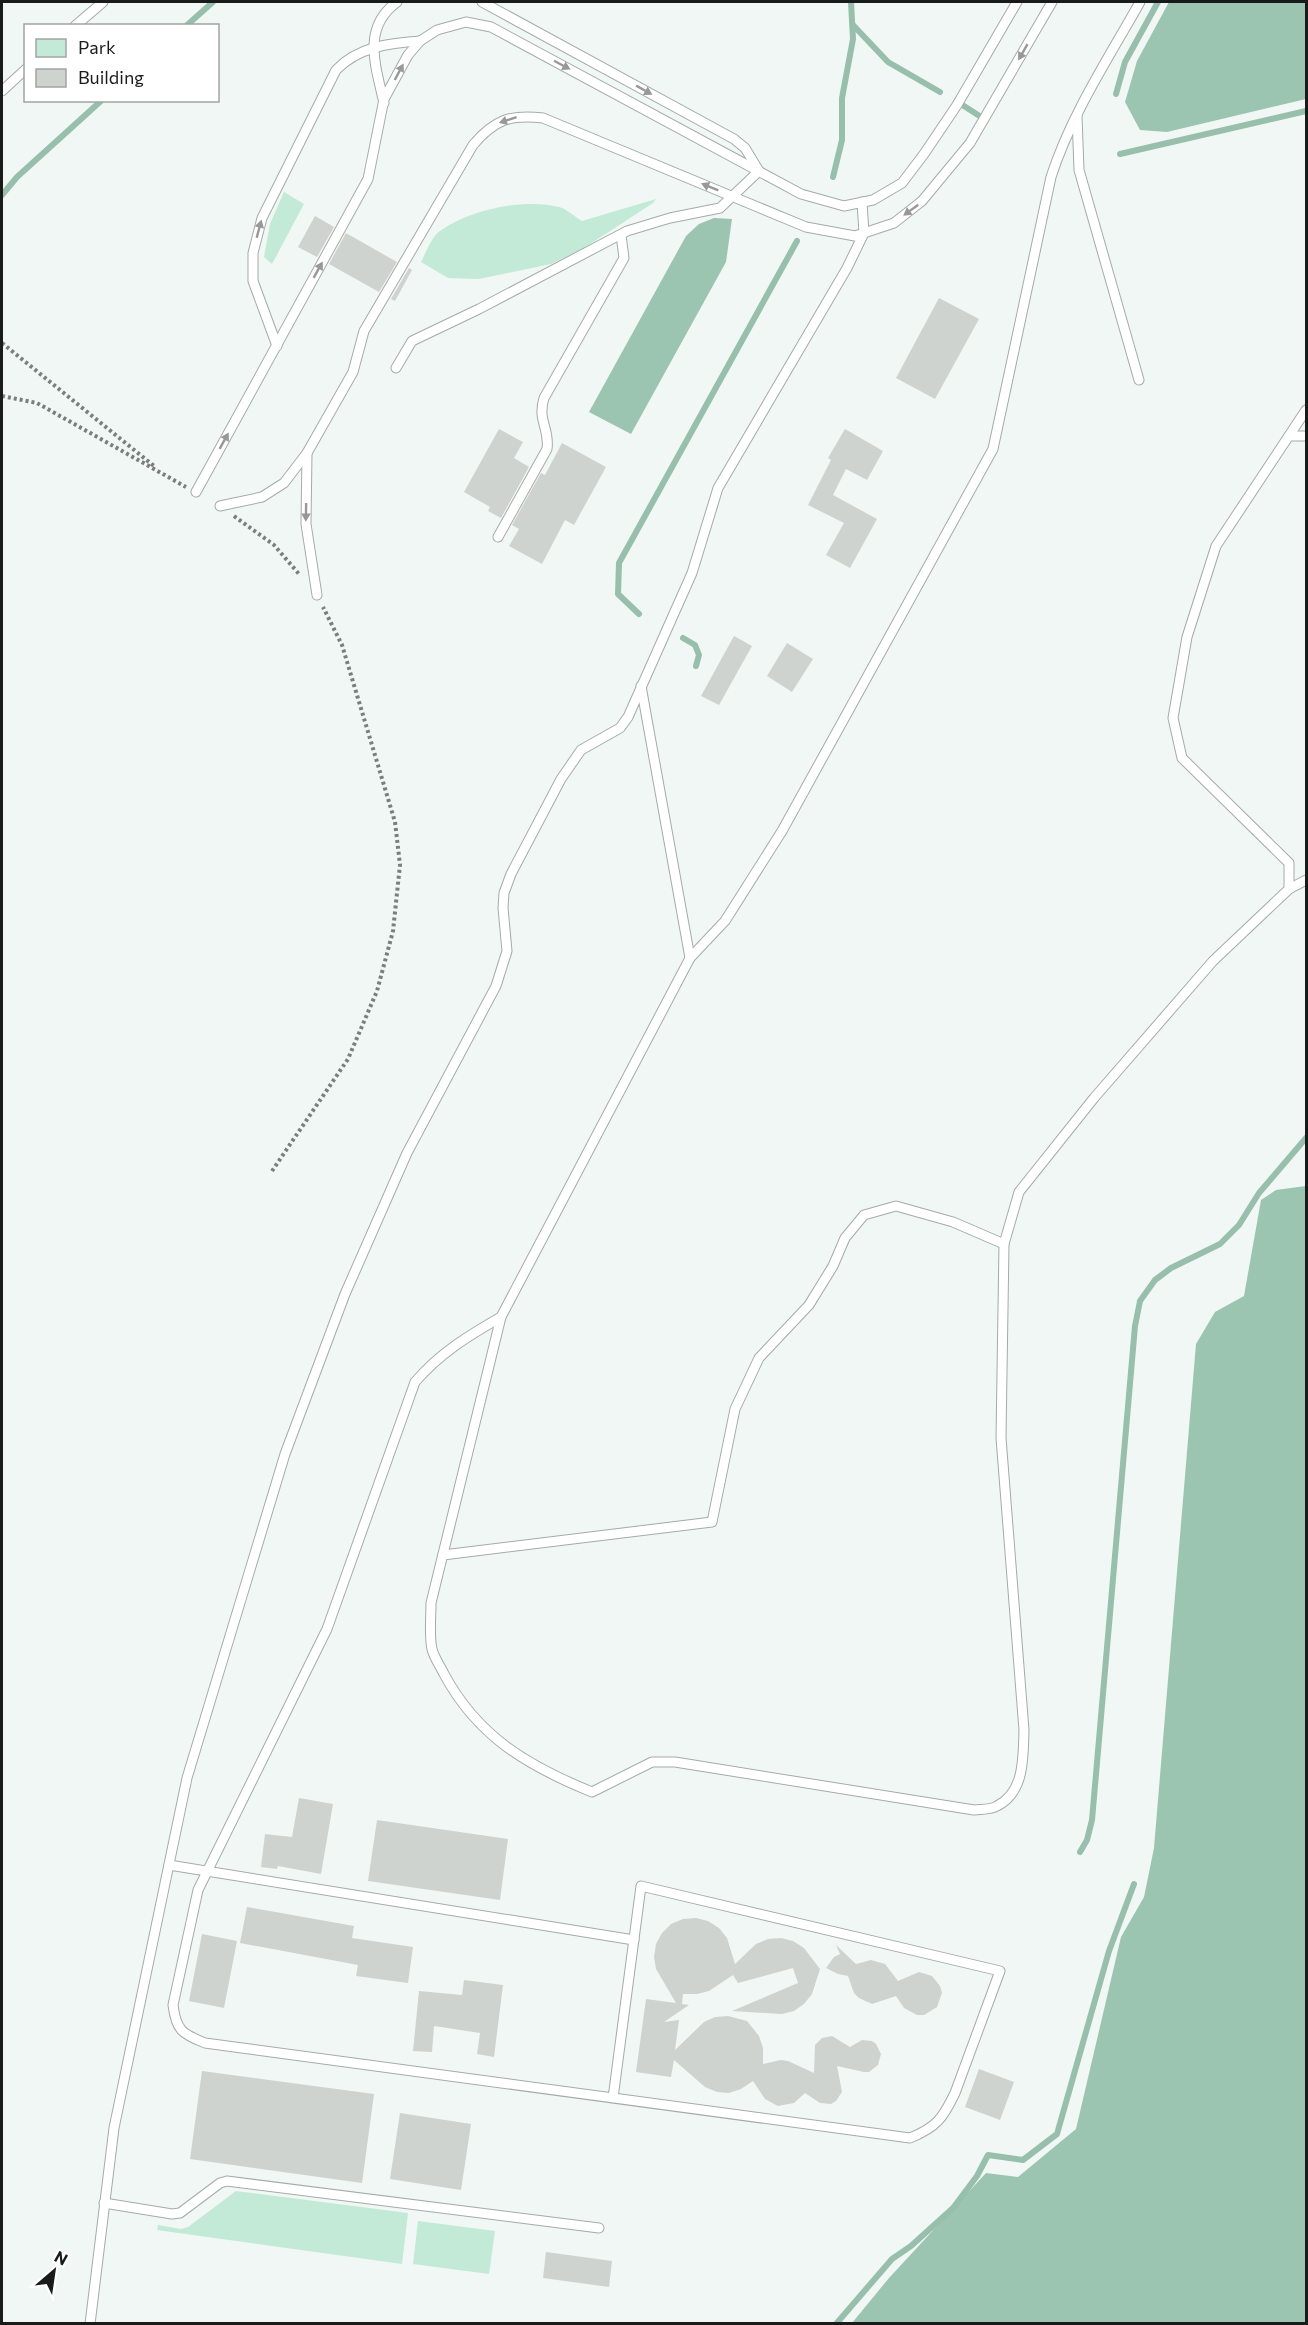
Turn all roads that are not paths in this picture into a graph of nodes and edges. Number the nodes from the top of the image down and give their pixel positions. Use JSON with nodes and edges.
{"nodes":[{"id":1,"x":103,"y":2,"type":"edge"},
{"id":2,"x":397,"y":2,"type":"edge"},
{"id":3,"x":482,"y":2,"type":"edge"},
{"id":4,"x":1017,"y":2,"type":"edge"},
{"id":5,"x":1052,"y":2,"type":"edge"},
{"id":6,"x":1140,"y":2,"type":"edge"},
{"id":7,"x":77,"y":24,"type":"edge"},
{"id":8,"x":420,"y":41,"type":"junction"},
{"id":9,"x":372,"y":48,"type":"junction"},
{"id":10,"x":24,"y":71,"type":"edge"},
{"id":11,"x":2,"y":91,"type":"edge"},
{"id":12,"x":384,"y":103,"type":"junction"},
{"id":13,"x":1077,"y":114,"type":"junction"},
{"id":14,"x":759,"y":171,"type":"junction"},
{"id":15,"x":733,"y":197,"type":"junction"},
{"id":16,"x":862,"y":202,"type":"junction"},
{"id":17,"x":864,"y":233,"type":"junction"},
{"id":18,"x":621,"y":235,"type":"junction"},
{"id":19,"x":277,"y":346,"type":"junction"},
{"id":20,"x":396,"y":369,"type":"dead end"},
{"id":21,"x":1139,"y":380,"type":"dead end"},
{"id":22,"x":1306,"y":410,"type":"edge"},
{"id":23,"x":1289,"y":436,"type":"junction"},
{"id":24,"x":1306,"y":436,"type":"edge"},
{"id":25,"x":307,"y":453,"type":"junction"},
{"id":26,"x":196,"y":492,"type":"road end"},
{"id":27,"x":220,"y":506,"type":"road end"},
{"id":28,"x":498,"y":537,"type":"dead end"},
{"id":29,"x":317,"y":595,"type":"road end"},
{"id":30,"x":641,"y":685,"type":"junction"},
{"id":31,"x":1306,"y":880,"type":"edge"},
{"id":32,"x":1290,"y":889,"type":"junction"},
{"id":33,"x":690,"y":958,"type":"junction"},
{"id":34,"x":1004,"y":1244,"type":"junction"},
{"id":35,"x":501,"y":1317,"type":"junction"},
{"id":36,"x":443,"y":1555,"type":"junction"},
{"id":37,"x":169,"y":1865,"type":"junction"},
{"id":38,"x":208,"y":1871,"type":"junction"},
{"id":39,"x":634,"y":1940,"type":"junction"},
{"id":40,"x":613,"y":2098,"type":"junction"},
{"id":41,"x":104,"y":2203,"type":"junction"},
{"id":42,"x":600,"y":2228,"type":"dead end"},
{"id":43,"x":90,"y":2324,"type":"edge"}],
"edges":[{"from":1,"to":7,"type":"lane"},
{"from":2,"to":9,"type":"lane"},
{"from":3,"to":14,"type":"lane","one_way":true},
{"from":4,"to":16,"type":"lane"},
{"from":5,"to":17,"type":"lane","one_way":true},
{"from":6,"to":13,"type":"lane"},
{"from":8,"to":9,"type":"lane"},
{"from":12,"to":8,"type":"lane","one_way":true},
{"from":8,"to":14,"type":"lane","one_way":true},
{"from":9,"to":12,"type":"lane"},
{"from":19,"to":9,"type":"lane","one_way":true},
{"from":10,"to":11,"type":"lane"},
{"from":19,"to":12,"type":"lane","one_way":true},
{"from":13,"to":21,"type":"lane"},
{"from":13,"to":33,"type":"lane"},
{"from":14,"to":15,"type":"lane"},
{"from":14,"to":16,"type":"lane"},
{"from":15,"to":17,"type":"lane"},
{"from":15,"to":18,"type":"lane"},
{"from":15,"to":25,"type":"lane","one_way":true},
{"from":16,"to":17,"type":"lane"},
{"from":17,"to":30,"type":"lane"},
{"from":18,"to":20,"type":"lane"},
{"from":18,"to":28,"type":"lane"},
{"from":26,"to":19,"type":"lane","one_way":true},
{"from":22,"to":23,"type":"lane"},
{"from":23,"to":24,"type":"lane"},
{"from":23,"to":32,"type":"lane"},
{"from":25,"to":27,"type":"lane"},
{"from":25,"to":29,"type":"lane","one_way":true},
{"from":30,"to":33,"type":"lane"},
{"from":30,"to":37,"type":"lane"},
{"from":31,"to":32,"type":"lane"},
{"from":32,"to":34,"type":"lane"},
{"from":33,"to":35,"type":"lane"},
{"from":34,"to":36,"type":"lane"},
{"from":34,"to":36,"type":"lane"},
{"from":35,"to":36,"type":"lane"},
{"from":35,"to":38,"type":"lane"},
{"from":37,"to":38,"type":"lane"},
{"from":37,"to":41,"type":"lane"},
{"from":38,"to":39,"type":"lane"},
{"from":38,"to":40,"type":"lane"},
{"from":39,"to":40,"type":"lane"},
{"from":39,"to":40,"type":"lane"},
{"from":41,"to":42,"type":"lane"},
{"from":41,"to":43,"type":"lane"}]}
